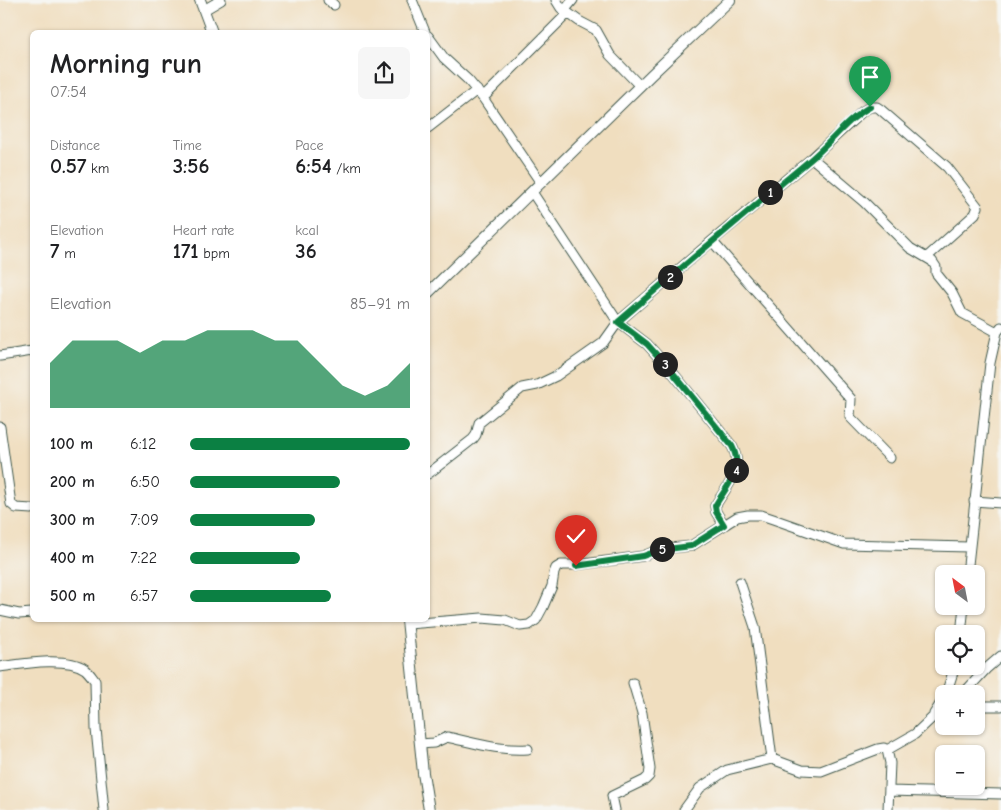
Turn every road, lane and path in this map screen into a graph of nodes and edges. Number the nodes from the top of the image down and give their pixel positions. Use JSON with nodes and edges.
{"nodes":[{"id":1,"x":221,"y":0,"type":"edge"},
{"id":2,"x":412,"y":0,"type":"edge"},
{"id":3,"x":556,"y":0,"type":"edge"},
{"id":4,"x":573,"y":0,"type":"edge"},
{"id":5,"x":730,"y":0,"type":"edge"},
{"id":6,"x":202,"y":5,"type":"edge"},
{"id":7,"x":566,"y":12,"type":"junction"},
{"id":8,"x":211,"y":30,"type":"edge"},
{"id":9,"x":424,"y":30,"type":"edge"},
{"id":10,"x":430,"y":39,"type":"edge"},
{"id":11,"x":640,"y":86,"type":"junction"},
{"id":12,"x":477,"y":90,"type":"junction"},
{"id":13,"x":483,"y":98,"type":"junction"},
{"id":14,"x":430,"y":126,"type":"edge"},
{"id":15,"x":812,"y":158,"type":"junction"},
{"id":16,"x":541,"y":183,"type":"junction"},
{"id":17,"x":532,"y":192,"type":"junction"},
{"id":18,"x":712,"y":241,"type":"junction"},
{"id":19,"x":927,"y":257,"type":"junction"},
{"id":20,"x":430,"y":292,"type":"edge"},
{"id":21,"x":618,"y":322,"type":"junction"},
{"id":22,"x":999,"y":329,"type":"edge"},
{"id":23,"x":30,"y":351,"type":"edge"},
{"id":24,"x":0,"y":356,"type":"edge"},
{"id":25,"x":0,"y":427,"type":"edge"},
{"id":26,"x":890,"y":458,"type":"dead end"},
{"id":27,"x":430,"y":472,"type":"edge"},
{"id":28,"x":974,"y":500,"type":"junction"},
{"id":29,"x":1001,"y":503,"type":"edge"},
{"id":30,"x":30,"y":509,"type":"edge"},
{"id":31,"x":724,"y":525,"type":"junction"},
{"id":32,"x":969,"y":547,"type":"junction"},
{"id":33,"x":968,"y":565,"type":"edge"},
{"id":34,"x":740,"y":582,"type":"dead end"},
{"id":35,"x":0,"y":610,"type":"edge"},
{"id":36,"x":30,"y":613,"type":"edge"},
{"id":37,"x":430,"y":621,"type":"edge"},
{"id":38,"x":408,"y":622,"type":"edge"},
{"id":39,"x":1001,"y":656,"type":"edge"},
{"id":40,"x":0,"y":667,"type":"edge"},
{"id":41,"x":633,"y":683,"type":"dead end"},
{"id":42,"x":972,"y":685,"type":"edge"},
{"id":43,"x":985,"y":706,"type":"edge"},
{"id":44,"x":1001,"y":706,"type":"edge"},
{"id":45,"x":935,"y":714,"type":"edge"},
{"id":46,"x":933,"y":717,"type":"joint"},
{"id":47,"x":420,"y":744,"type":"junction"},
{"id":48,"x":528,"y":749,"type":"dead end"},
{"id":49,"x":887,"y":750,"type":"junction"},
{"id":50,"x":772,"y":759,"type":"junction"},
{"id":51,"x":889,"y":791,"type":"junction"},
{"id":52,"x":1001,"y":794,"type":"edge"},
{"id":53,"x":104,"y":810,"type":"edge"},
{"id":54,"x":429,"y":810,"type":"edge"},
{"id":55,"x":615,"y":810,"type":"edge"},
{"id":56,"x":684,"y":810,"type":"edge"},
{"id":57,"x":888,"y":810,"type":"edge"}],
"edges":[{"from":1,"to":6,"type":"street"},
{"from":2,"to":9,"type":"street"},
{"from":3,"to":7,"type":"street"},
{"from":4,"to":7,"type":"street"},
{"from":5,"to":11,"type":"street"},
{"from":6,"to":8,"type":"street"},
{"from":7,"to":11,"type":"street"},
{"from":7,"to":13,"type":"street"},
{"from":10,"to":12,"type":"street"},
{"from":11,"to":16,"type":"street"},
{"from":12,"to":13,"type":"street"},
{"from":12,"to":14,"type":"street"},
{"from":13,"to":16,"type":"street"},
{"from":15,"to":18,"type":"street"},
{"from":15,"to":19,"type":"street"},
{"from":15,"to":19,"type":"street"},
{"from":16,"to":17,"type":"street"},
{"from":17,"to":20,"type":"street"},
{"from":17,"to":21,"type":"street"},
{"from":18,"to":21,"type":"street"},
{"from":18,"to":26,"type":"street"},
{"from":19,"to":22,"type":"street"},
{"from":21,"to":27,"type":"street"},
{"from":21,"to":31,"type":"street"},
{"from":22,"to":28,"type":"street"},
{"from":23,"to":24,"type":"street"},
{"from":25,"to":30,"type":"street"},
{"from":28,"to":29,"type":"street"},
{"from":28,"to":32,"type":"street"},
{"from":31,"to":32,"type":"street"},
{"from":31,"to":37,"type":"street"},
{"from":32,"to":33,"type":"street"},
{"from":34,"to":50,"type":"street"},
{"from":35,"to":36,"type":"street"},
{"from":38,"to":47,"type":"street"},
{"from":39,"to":42,"type":"street"},
{"from":40,"to":53,"type":"street"},
{"from":41,"to":55,"type":"street"},
{"from":43,"to":44,"type":"street"},
{"from":45,"to":46,"type":"street"},
{"from":46,"to":49,"type":"street"},
{"from":47,"to":48,"type":"street"},
{"from":47,"to":54,"type":"street"},
{"from":49,"to":50,"type":"street"},
{"from":49,"to":51,"type":"street"},
{"from":50,"to":56,"type":"street"},
{"from":51,"to":52,"type":"street"},
{"from":51,"to":57,"type":"street"}]}
